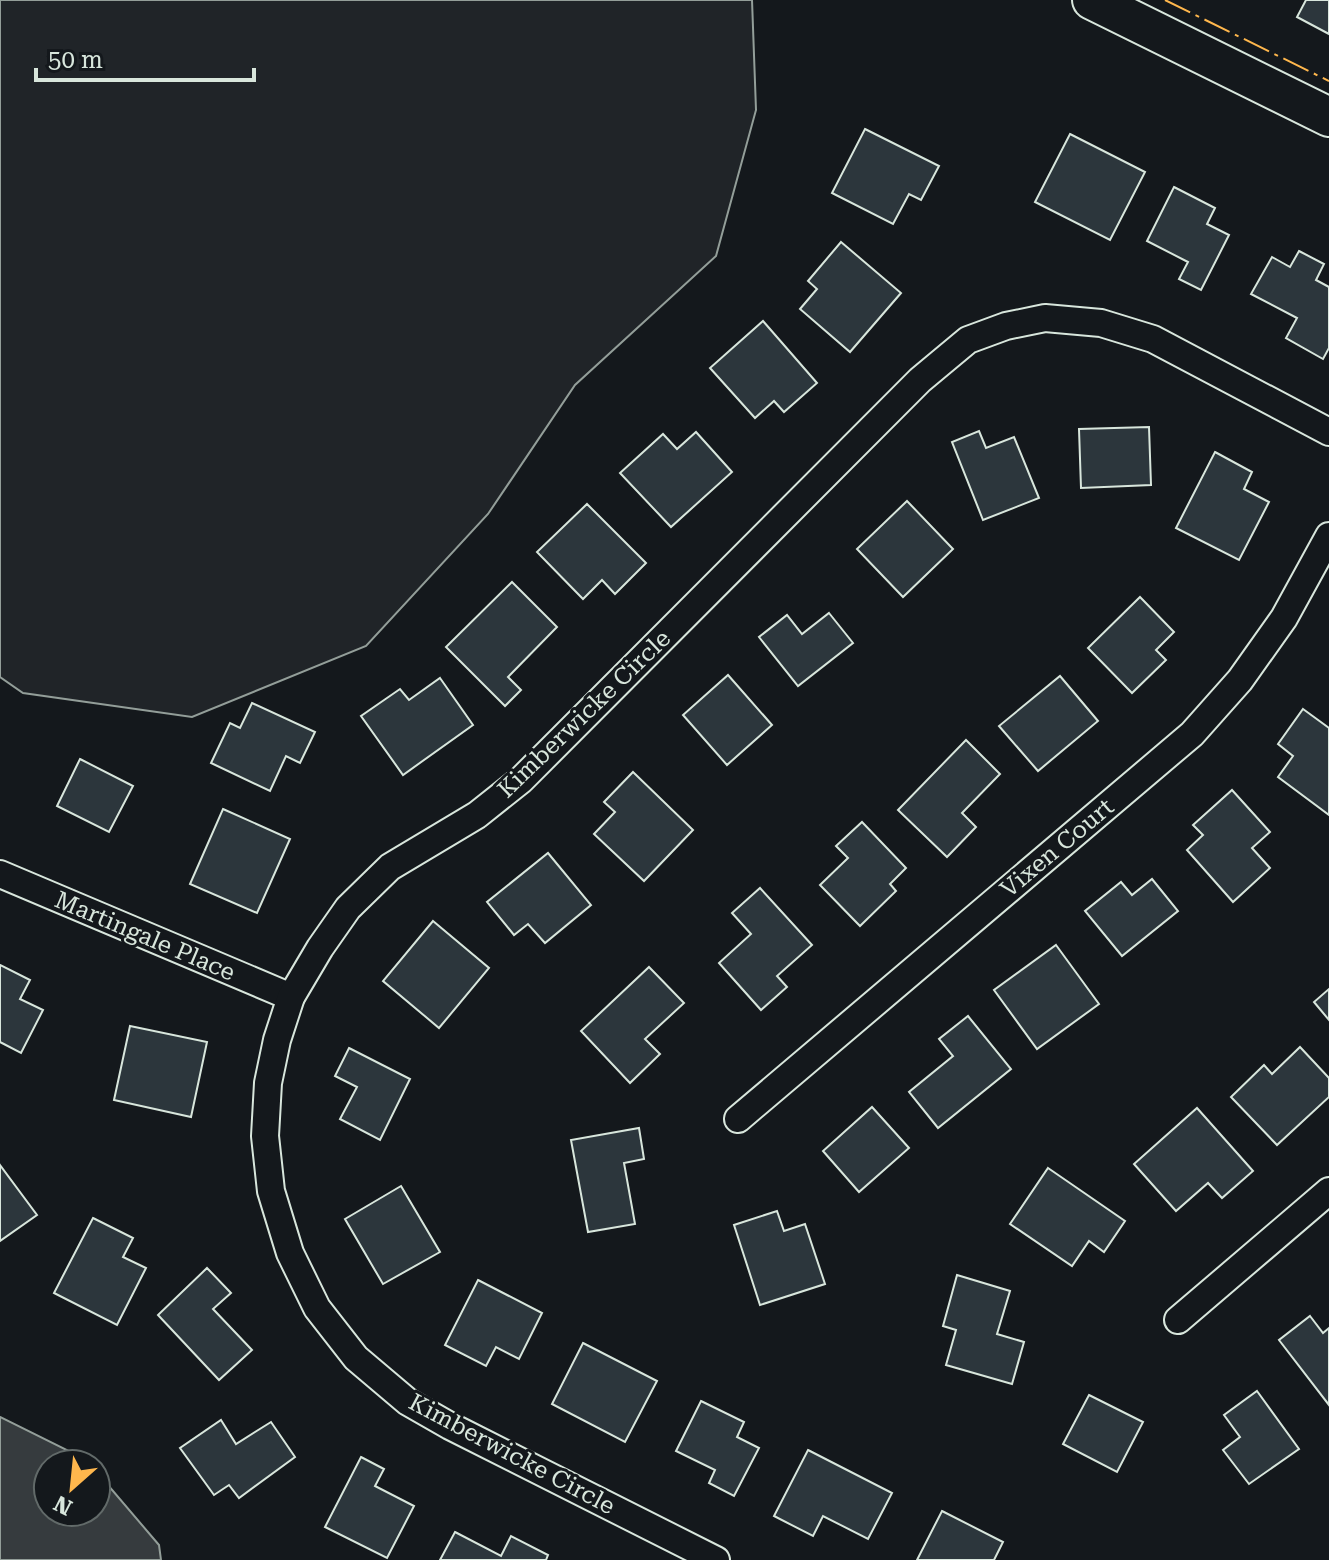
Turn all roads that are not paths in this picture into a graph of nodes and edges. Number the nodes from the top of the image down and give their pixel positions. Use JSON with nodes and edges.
{"nodes":[{"id":1,"x":1092,"y":0,"type":"edge"},
{"id":2,"x":1329,"y":117,"type":"edge"},
{"id":3,"x":1329,"y":432,"type":"edge"},
{"id":4,"x":1329,"y":536,"type":"edge"},
{"id":5,"x":0,"y":874,"type":"edge"},
{"id":6,"x":291,"y":997,"type":"junction"},
{"id":7,"x":738,"y":1119,"type":"dead end"},
{"id":8,"x":1329,"y":1191,"type":"edge"},
{"id":9,"x":1178,"y":1320,"type":"dead end"},
{"id":10,"x":716,"y":1560,"type":"edge"}],
"edges":[{"from":1,"to":2,"type":"street"},
{"from":3,"to":6,"type":"street","name":"Kimberwicke Circle"},
{"from":4,"to":7,"type":"street","name":"Vixen Court"},
{"from":5,"to":6,"type":"street","name":"Martingale Place"},
{"from":6,"to":10,"type":"street","name":"Kimberwicke Circle"},
{"from":8,"to":9,"type":"street"}]}
